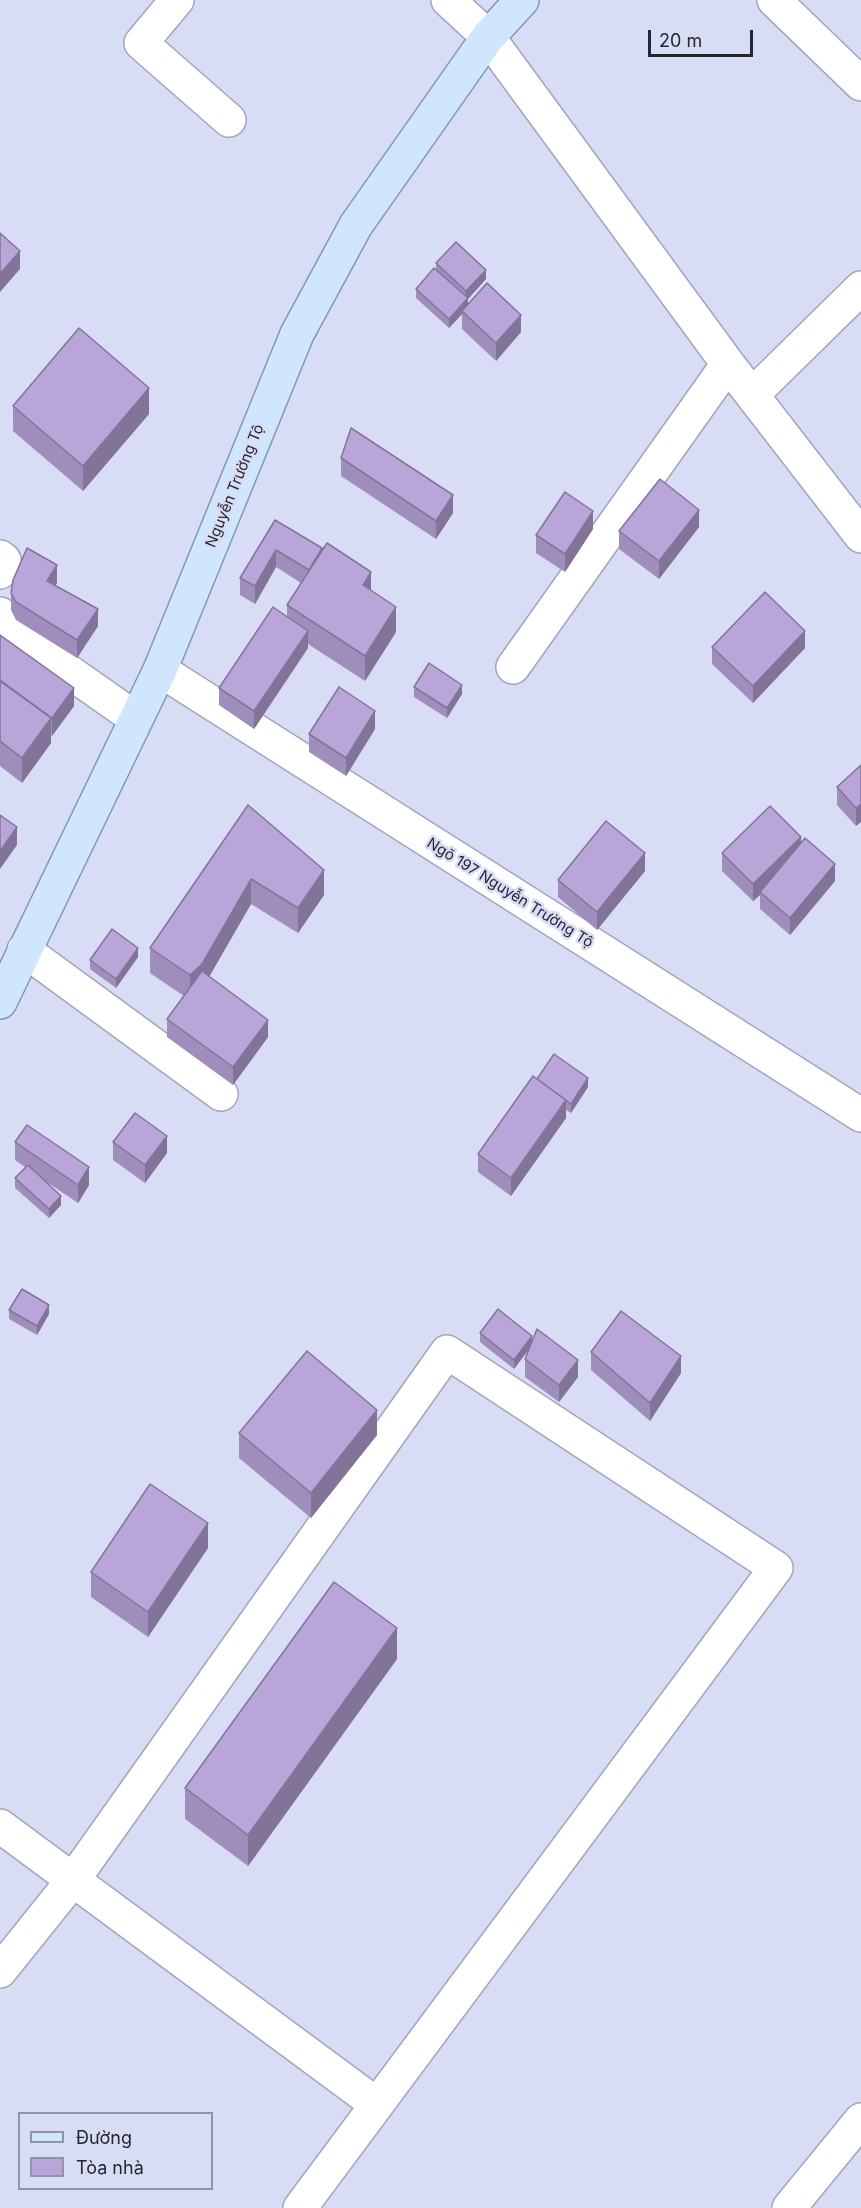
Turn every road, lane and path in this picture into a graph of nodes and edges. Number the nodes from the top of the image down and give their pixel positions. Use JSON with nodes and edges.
{"nodes":[{"id":1,"x":177,"y":0,"type":"edge"},
{"id":2,"x":448,"y":0,"type":"edge"},
{"id":3,"x":522,"y":0,"type":"edge"},
{"id":4,"x":774,"y":0,"type":"edge"},
{"id":5,"x":488,"y":37,"type":"junction"},
{"id":6,"x":861,"y":84,"type":"edge"},
{"id":7,"x":229,"y":120,"type":"dead end"},
{"id":8,"x":861,"y":288,"type":"edge"},
{"id":9,"x":728,"y":364,"type":"junction"},
{"id":10,"x":752,"y":394,"type":"junction"},
{"id":11,"x":861,"y":536,"type":"edge"},
{"id":12,"x":0,"y":557,"type":"edge"},
{"id":13,"x":0,"y":572,"type":"edge"},
{"id":14,"x":0,"y":614,"type":"edge"},
{"id":15,"x":513,"y":667,"type":"dead end"},
{"id":16,"x":160,"y":670,"type":"junction"},
{"id":17,"x":135,"y":718,"type":"junction"},
{"id":18,"x":24,"y":950,"type":"junction"},
{"id":19,"x":0,"y":1002,"type":"edge"},
{"id":20,"x":221,"y":1094,"type":"dead end"},
{"id":21,"x":861,"y":1115,"type":"edge"},
{"id":22,"x":0,"y":1826,"type":"edge"},
{"id":23,"x":73,"y":1880,"type":"junction"},
{"id":24,"x":0,"y":1971,"type":"edge"},
{"id":25,"x":375,"y":2104,"type":"junction"},
{"id":26,"x":861,"y":2120,"type":"edge"},
{"id":27,"x":300,"y":2208,"type":"edge"},
{"id":28,"x":789,"y":2208,"type":"edge"}],
"edges":[{"from":1,"to":7,"type":"street"},
{"from":2,"to":5,"type":"street"},
{"from":3,"to":5,"type":"main road","name":"Nguyễn Trường Tộ"},
{"from":4,"to":6,"type":"street"},
{"from":5,"to":9,"type":"street"},
{"from":5,"to":16,"type":"main road","name":"Nguyễn Trường Tộ"},
{"from":8,"to":10,"type":"street"},
{"from":9,"to":10,"type":"street"},
{"from":9,"to":15,"type":"street"},
{"from":10,"to":11,"type":"street"},
{"from":12,"to":13,"type":"street"},
{"from":14,"to":17,"type":"street"},
{"from":16,"to":17,"type":"main road","name":"Nguyễn Trường Tộ"},
{"from":16,"to":21,"type":"street","name":"Ngõ 197 Nguyễn Trường Tộ"},
{"from":17,"to":18,"type":"main road","name":"Nguyễn Trường Tộ"},
{"from":18,"to":19,"type":"main road","name":"Nguyễn Trường Tộ"},
{"from":18,"to":20,"type":"street"},
{"from":22,"to":23,"type":"street"},
{"from":23,"to":24,"type":"street"},
{"from":23,"to":25,"type":"street"},
{"from":23,"to":25,"type":"street"},
{"from":25,"to":27,"type":"street"},
{"from":26,"to":28,"type":"street"}]}
